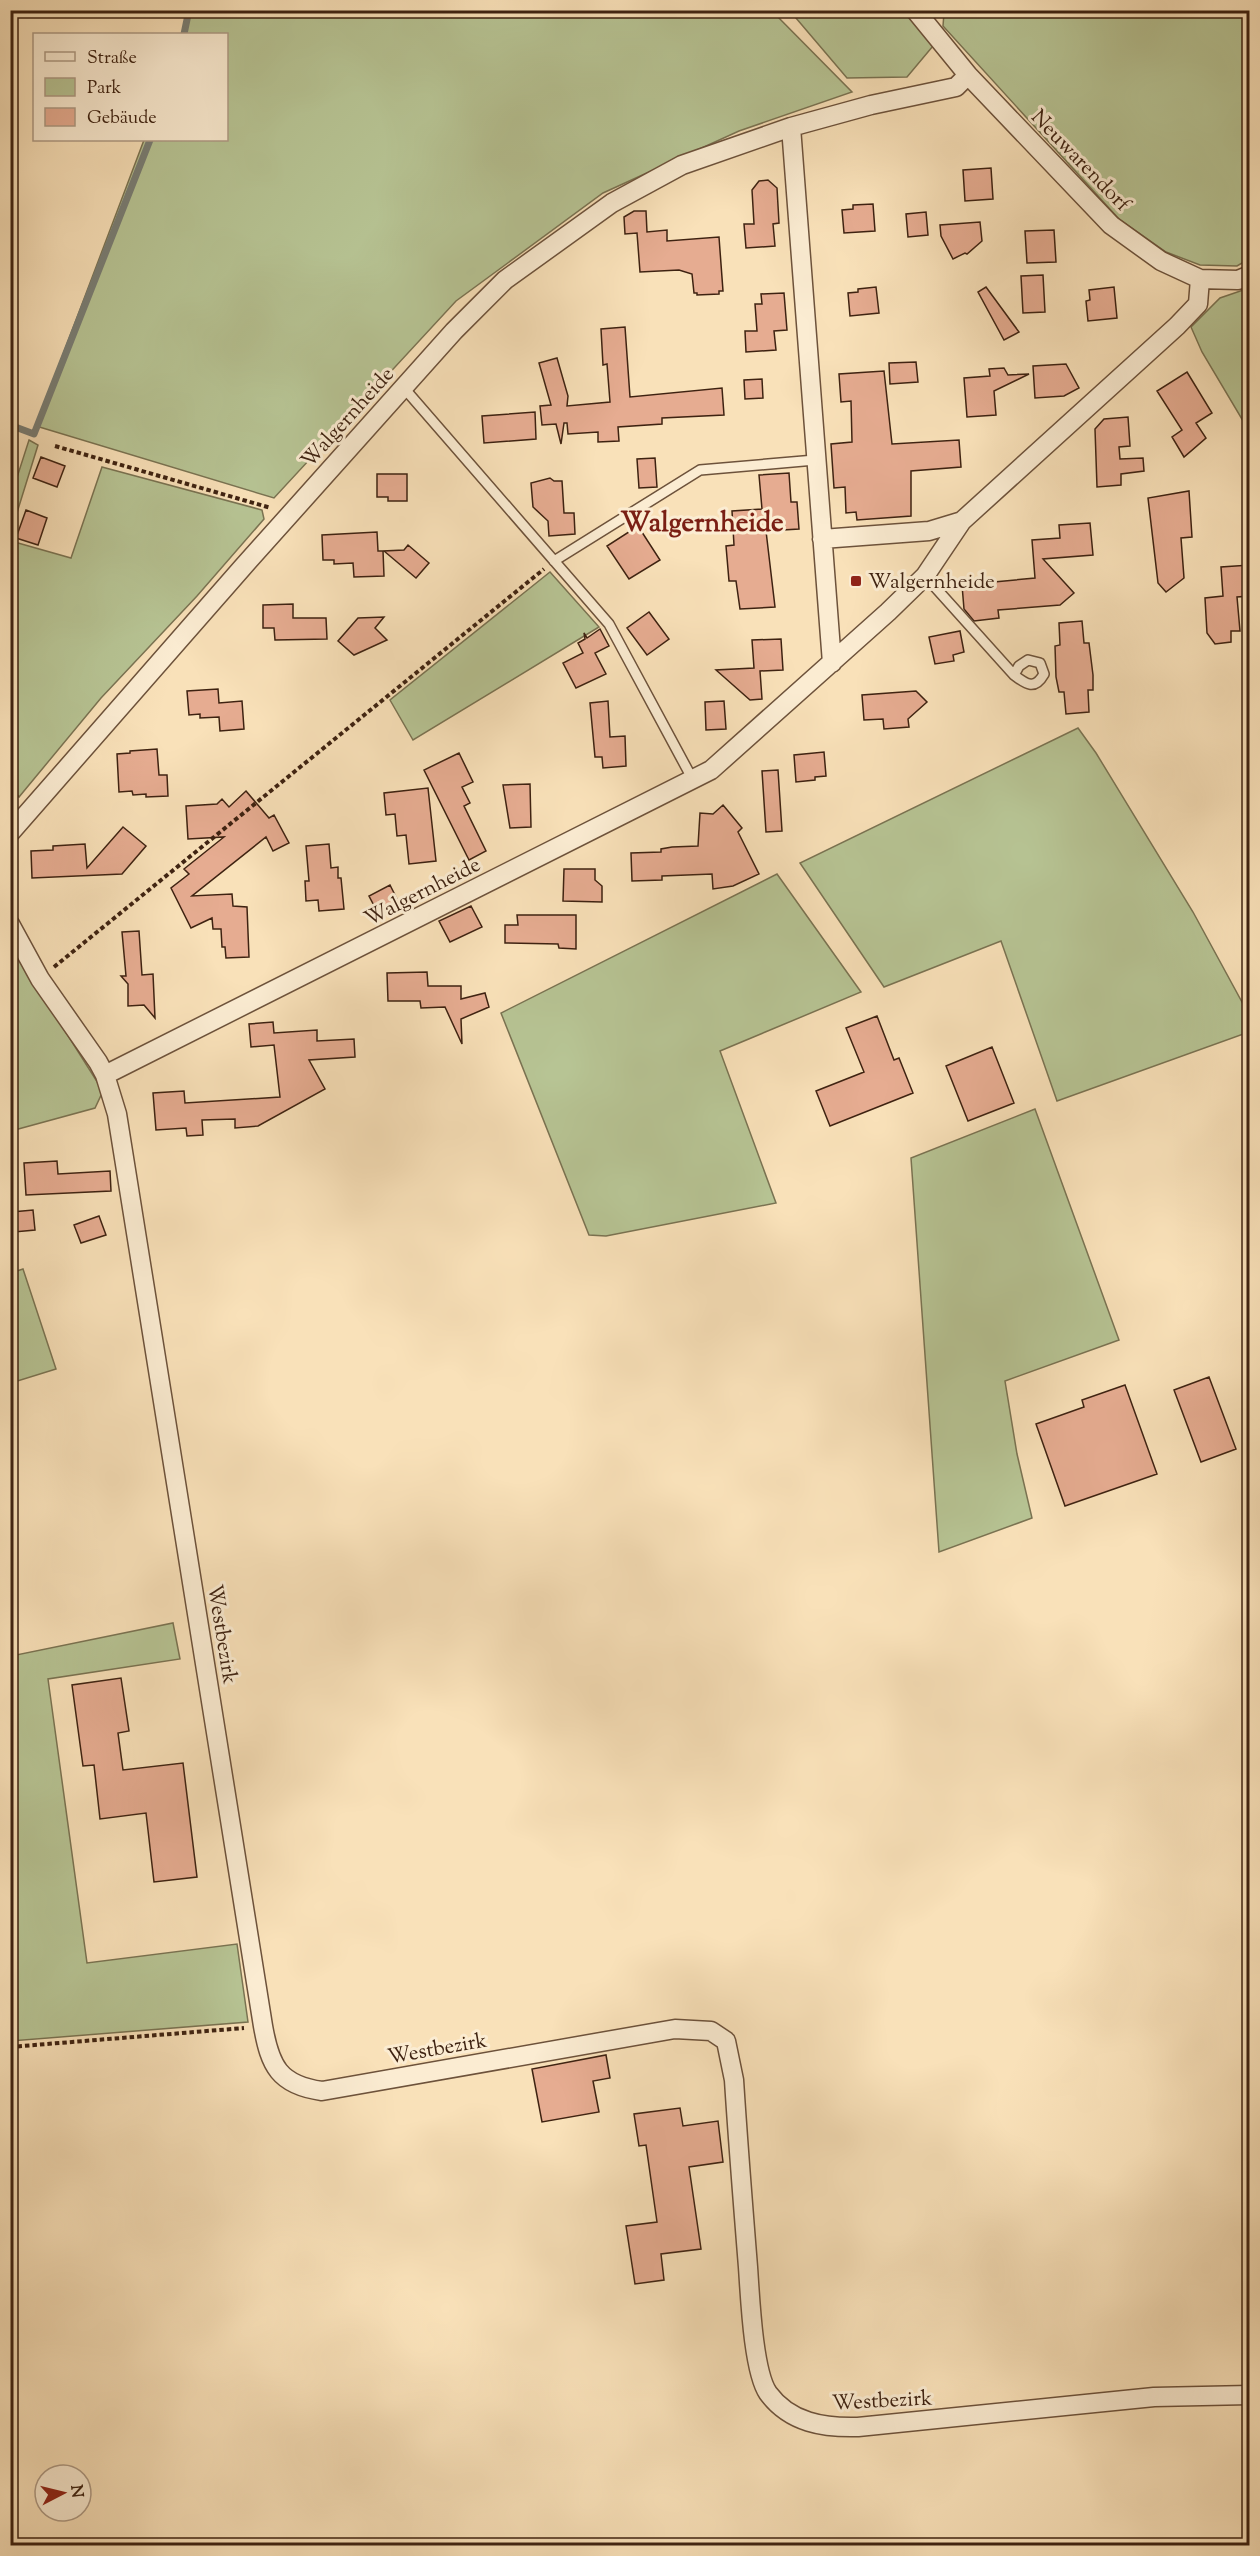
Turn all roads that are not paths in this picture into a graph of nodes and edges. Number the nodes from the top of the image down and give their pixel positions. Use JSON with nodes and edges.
{"nodes":[{"id":1,"x":915,"y":10,"type":"edge"},
{"id":2,"x":968,"y":75,"type":"junction"},
{"id":3,"x":791,"y":127,"type":"junction"},
{"id":4,"x":1250,"y":275,"type":"edge"},
{"id":5,"x":1200,"y":279,"type":"junction"},
{"id":6,"x":404,"y":388,"type":"junction"},
{"id":7,"x":815,"y":460,"type":"junction"},
{"id":8,"x":962,"y":521,"type":"junction"},
{"id":9,"x":822,"y":538,"type":"junction"},
{"id":10,"x":554,"y":561,"type":"junction"},
{"id":11,"x":926,"y":576,"type":"junction"},
{"id":12,"x":832,"y":663,"type":"junction"},
{"id":13,"x":1014,"y":675,"type":"dead end"},
{"id":14,"x":693,"y":780,"type":"junction"},
{"id":15,"x":10,"y":833,"type":"edge"},
{"id":16,"x":10,"y":924,"type":"edge"},
{"id":17,"x":105,"y":1075,"type":"junction"},
{"id":18,"x":1250,"y":2395,"type":"edge"}],
"edges":[{"from":1,"to":2,"type":"street","name":"Neuwarendorf"},
{"from":2,"to":3,"type":"street","name":"Walgernheide"},
{"from":2,"to":5,"type":"street","name":"Neuwarendorf"},
{"from":3,"to":6,"type":"street","name":"Walgernheide"},
{"from":3,"to":7,"type":"street"},
{"from":4,"to":5,"type":"street","name":"Neuwarendorf"},
{"from":5,"to":8,"type":"street","name":"Walgernheide"},
{"from":6,"to":10,"type":"lane"},
{"from":6,"to":15,"type":"street","name":"Walgernheide"},
{"from":7,"to":9,"type":"street"},
{"from":7,"to":10,"type":"lane"},
{"from":8,"to":9,"type":"street","name":"Walgernheide"},
{"from":8,"to":11,"type":"street","name":"Walgernheide"},
{"from":9,"to":12,"type":"street"},
{"from":10,"to":14,"type":"lane"},
{"from":11,"to":12,"type":"street","name":"Walgernheide"},
{"from":11,"to":13,"type":"lane"},
{"from":12,"to":14,"type":"street","name":"Walgernheide"},
{"from":14,"to":17,"type":"street","name":"Walgernheide"},
{"from":16,"to":17,"type":"street"},
{"from":17,"to":18,"type":"street","name":"Westbezirk"}]}
